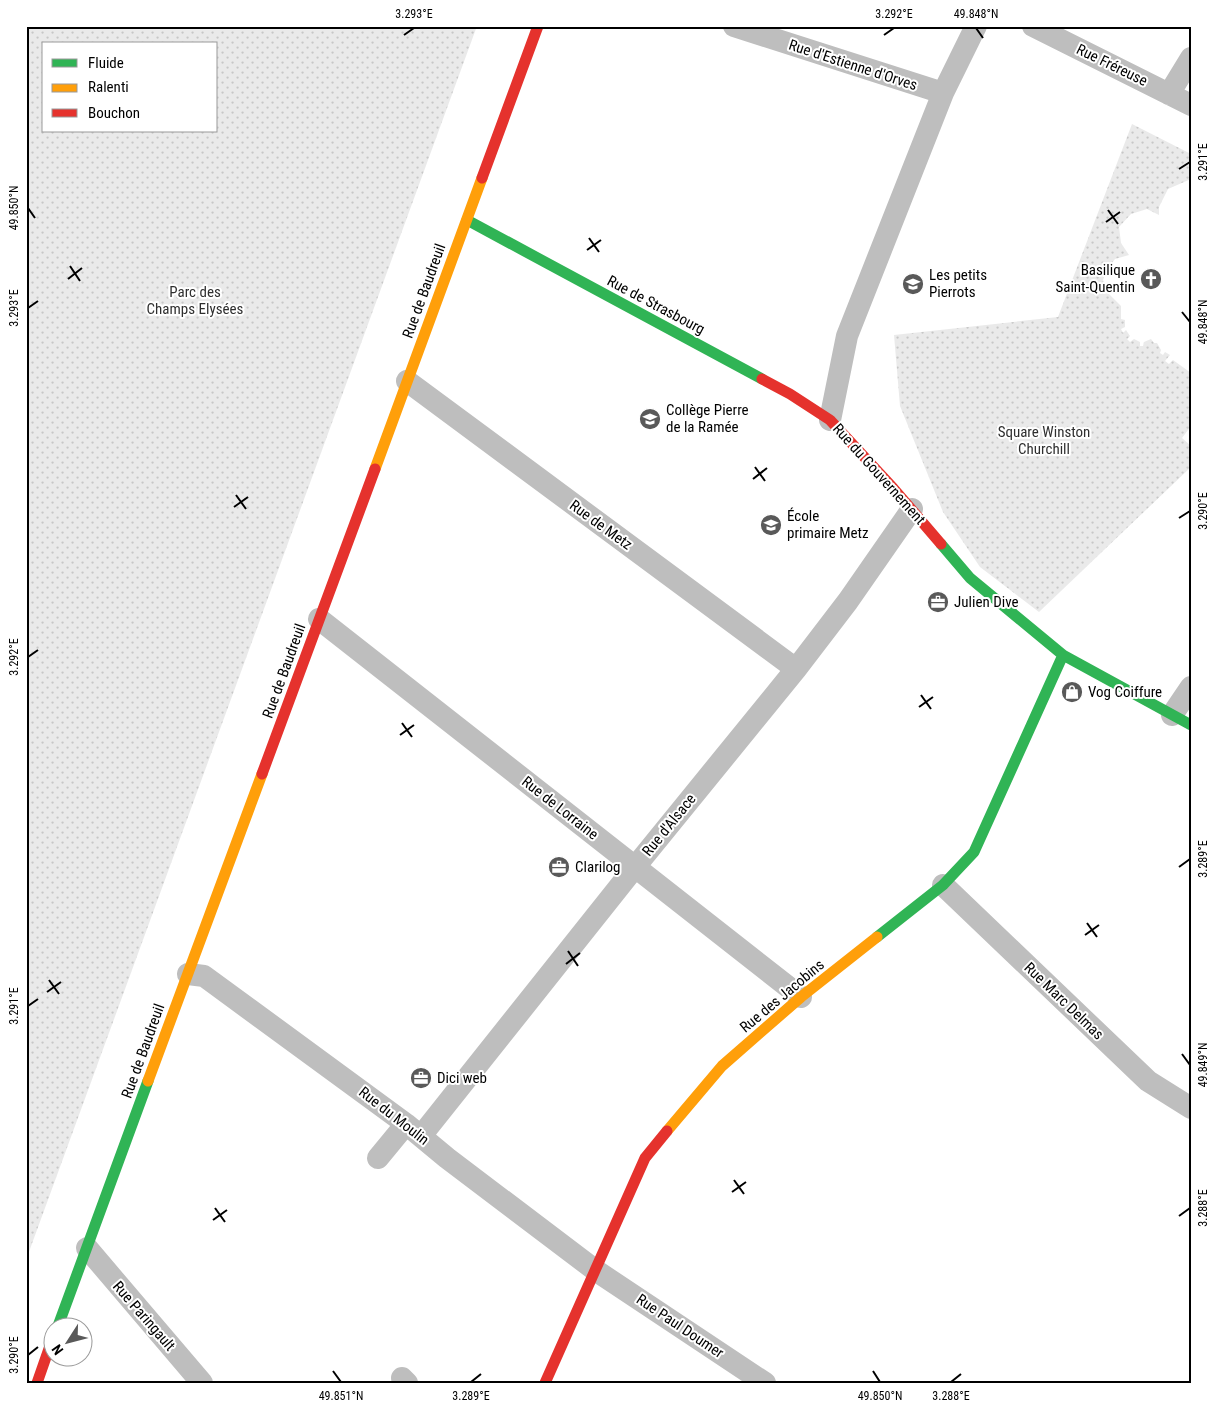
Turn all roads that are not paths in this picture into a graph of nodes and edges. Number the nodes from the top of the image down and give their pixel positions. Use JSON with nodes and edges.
{"nodes":[{"id":1,"x":538,"y":26,"type":"edge"},
{"id":2,"x":734,"y":26,"type":"edge"},
{"id":3,"x":976,"y":26,"type":"edge"},
{"id":4,"x":1033,"y":26,"type":"edge"},
{"id":5,"x":1191,"y":58,"type":"edge"},
{"id":6,"x":942,"y":94,"type":"junction"},
{"id":7,"x":1169,"y":94,"type":"junction"},
{"id":8,"x":1191,"y":105,"type":"edge"},
{"id":9,"x":466,"y":220,"type":"junction"},
{"id":10,"x":407,"y":381,"type":"junction"},
{"id":11,"x":830,"y":420,"type":"junction"},
{"id":12,"x":912,"y":509,"type":"junction"},
{"id":13,"x":319,"y":619,"type":"junction"},
{"id":14,"x":1063,"y":655,"type":"junction"},
{"id":15,"x":796,"y":669,"type":"junction"},
{"id":16,"x":1191,"y":687,"type":"edge"},
{"id":17,"x":1182,"y":720,"type":"edge"},
{"id":18,"x":635,"y":867,"type":"junction"},
{"id":19,"x":943,"y":885,"type":"junction"},
{"id":20,"x":188,"y":974,"type":"junction"},
{"id":21,"x":801,"y":997,"type":"junction"},
{"id":22,"x":1191,"y":1108,"type":"edge"},
{"id":23,"x":413,"y":1130,"type":"junction"},
{"id":24,"x":378,"y":1158,"type":"dead end"},
{"id":25,"x":86,"y":1248,"type":"junction"},
{"id":26,"x":595,"y":1270,"type":"junction"},
{"id":27,"x":62,"y":1316,"type":"edge"},
{"id":28,"x":43,"y":1366,"type":"edge"},
{"id":29,"x":37,"y":1383,"type":"edge"},
{"id":30,"x":202,"y":1383,"type":"edge"},
{"id":31,"x":545,"y":1383,"type":"edge"},
{"id":32,"x":765,"y":1383,"type":"edge"}],
"edges":[{"from":1,"to":9,"type":"street","name":"Rue de Baudreuil"},
{"from":2,"to":6,"type":"street","name":"Rue d'Estienne d'Orves"},
{"from":3,"to":6,"type":"street","name":"Rue du Gouvernement"},
{"from":4,"to":7,"type":"street","name":"Rue Fréreuse"},
{"from":5,"to":7,"type":"street"},
{"from":6,"to":11,"type":"street","name":"Rue du Gouvernement"},
{"from":7,"to":8,"type":"street","name":"Rue Fréreuse"},
{"from":9,"to":10,"type":"street","name":"Rue de Baudreuil"},
{"from":9,"to":11,"type":"street","name":"Rue de Strasbourg"},
{"from":10,"to":13,"type":"street","name":"Rue de Baudreuil"},
{"from":10,"to":15,"type":"street","name":"Rue de Metz"},
{"from":11,"to":12,"type":"street","name":"Rue du Gouvernement"},
{"from":12,"to":14,"type":"street","name":"Rue du Gouvernement"},
{"from":12,"to":15,"type":"street","name":"Rue d'Alsace"},
{"from":13,"to":18,"type":"street","name":"Rue de Lorraine"},
{"from":13,"to":20,"type":"street","name":"Rue de Baudreuil"},
{"from":14,"to":17,"type":"street","name":"Rue du Gouvernement"},
{"from":14,"to":19,"type":"street","name":"Rue des Jacobins"},
{"from":15,"to":18,"type":"street","name":"Rue d'Alsace"},
{"from":16,"to":17,"type":"street"},
{"from":18,"to":21,"type":"street","name":"Rue de Lorraine"},
{"from":18,"to":23,"type":"street","name":"Rue d'Alsace"},
{"from":19,"to":21,"type":"street","name":"Rue des Jacobins"},
{"from":19,"to":22,"type":"street","name":"Rue Marc Delmas"},
{"from":20,"to":23,"type":"street","name":"Rue du Moulin"},
{"from":20,"to":25,"type":"street","name":"Rue de Baudreuil"},
{"from":21,"to":26,"type":"street","name":"Rue des Jacobins"},
{"from":23,"to":24,"type":"street","name":"Rue d'Alsace"},
{"from":23,"to":26,"type":"street","name":"Rue du Moulin"},
{"from":25,"to":27,"type":"street","name":"Rue de Baudreuil"},
{"from":25,"to":30,"type":"street","name":"Rue Paringault"},
{"from":26,"to":31,"type":"street","name":"Rue des Jacobins"},
{"from":26,"to":32,"type":"street","name":"Rue Paul Doumer"},
{"from":28,"to":29,"type":"street"}]}
